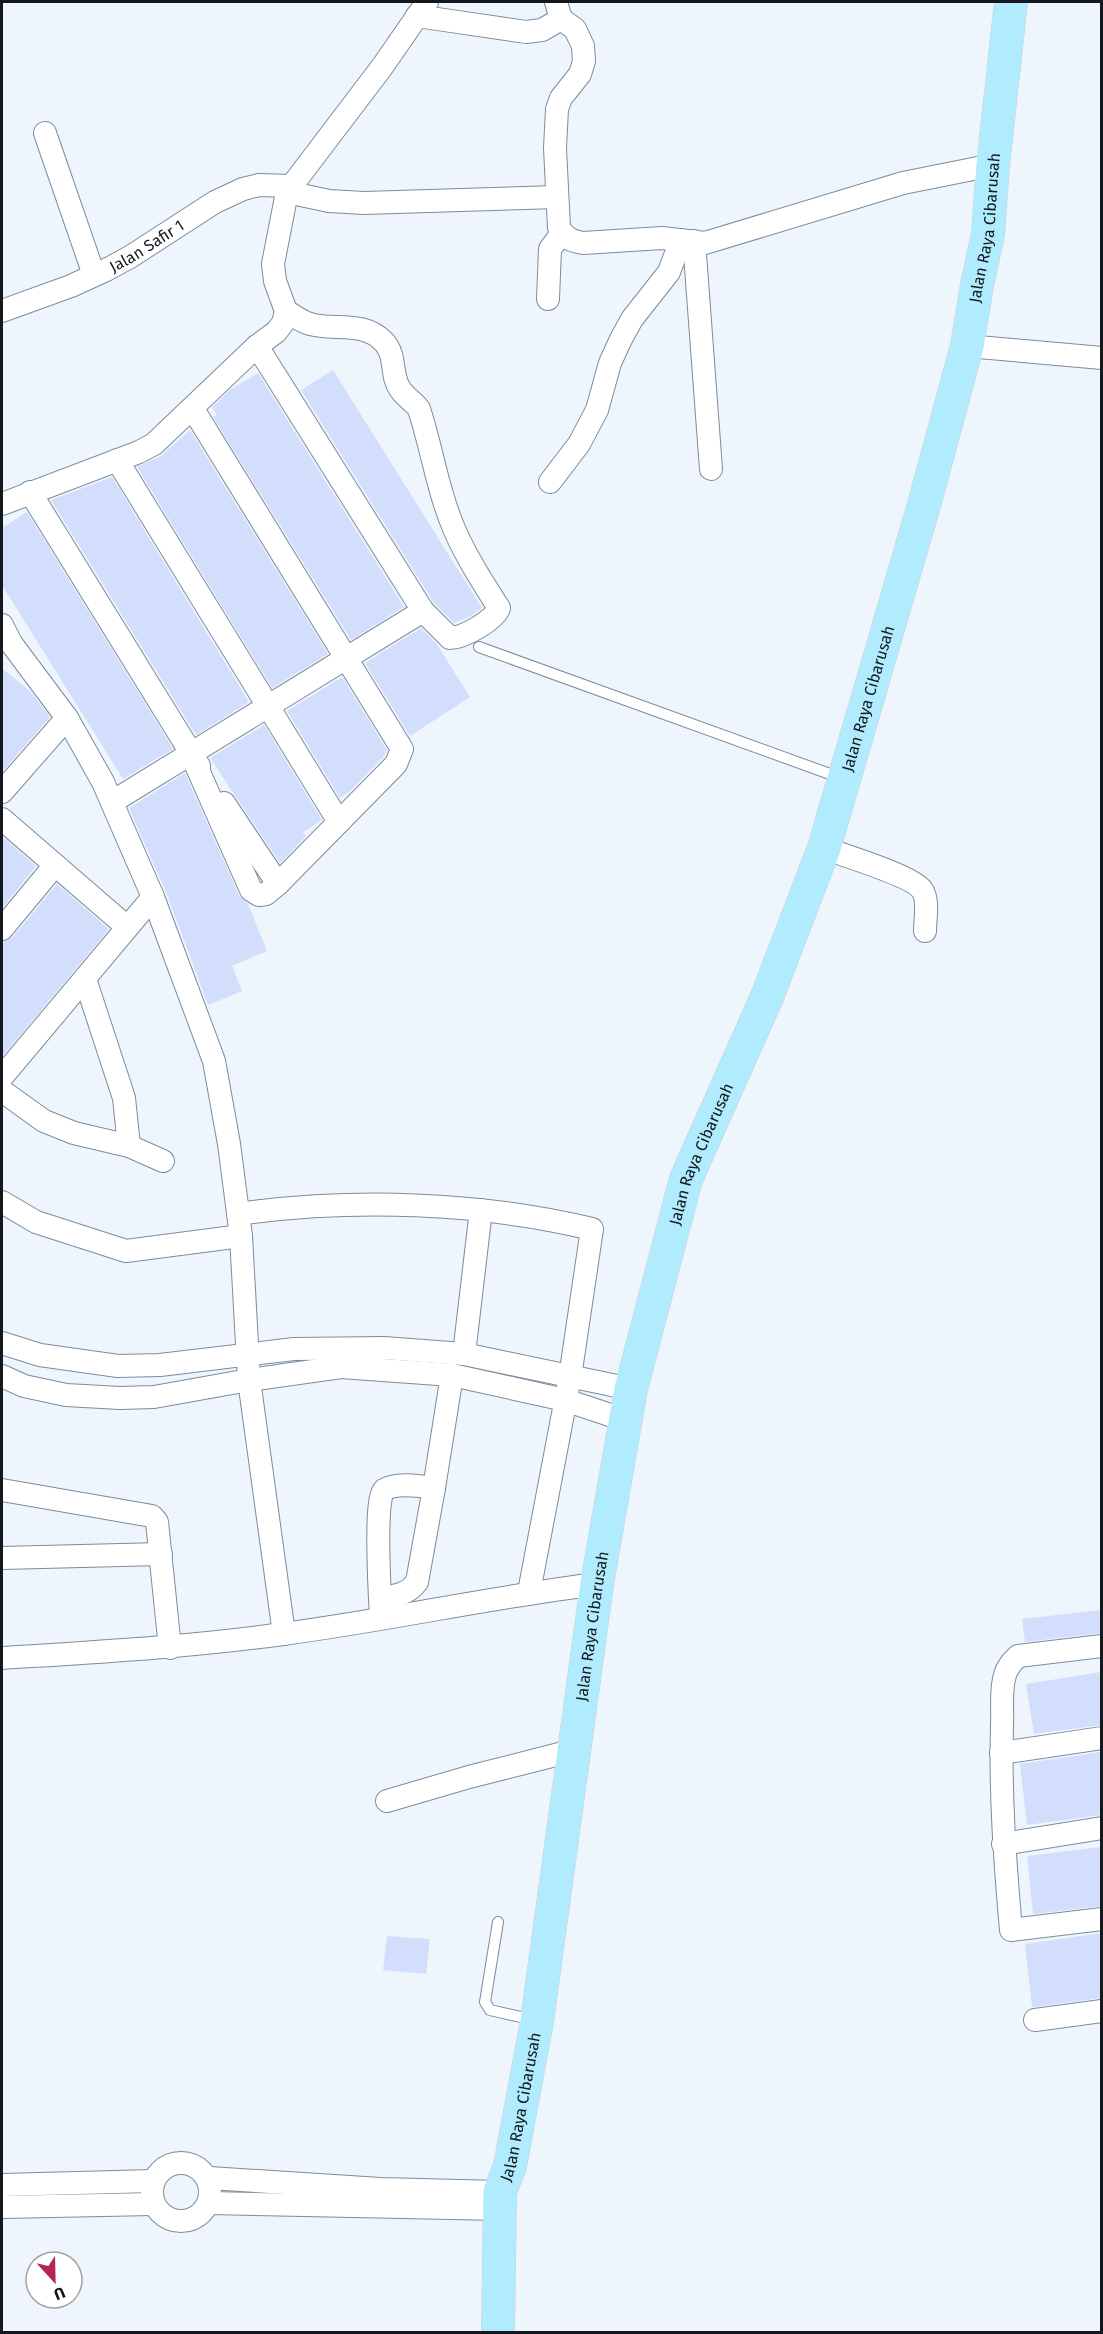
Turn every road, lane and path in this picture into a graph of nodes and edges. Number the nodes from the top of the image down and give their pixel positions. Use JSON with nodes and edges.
{"nodes":[{"id":1,"x":1011,"y":2,"type":"edge"},
{"id":2,"x":422,"y":9,"type":"edge"},
{"id":3,"x":559,"y":10,"type":"edge"},
{"id":4,"x":45,"y":133,"type":"dead end"},
{"id":5,"x":993,"y":165,"type":"junction"},
{"id":6,"x":288,"y":189,"type":"junction"},
{"id":7,"x":557,"y":197,"type":"junction"},
{"id":8,"x":562,"y":233,"type":"junction"},
{"id":9,"x":687,"y":241,"type":"junction"},
{"id":10,"x":94,"y":275,"type":"junction"},
{"id":11,"x":548,"y":299,"type":"dead end"},
{"id":12,"x":2,"y":311,"type":"edge"},
{"id":13,"x":286,"y":311,"type":"junction"},
{"id":14,"x":257,"y":346,"type":"junction"},
{"id":15,"x":967,"y":346,"type":"junction"},
{"id":16,"x":1101,"y":358,"type":"edge"},
{"id":17,"x":193,"y":409,"type":"junction"},
{"id":18,"x":117,"y":460,"type":"junction"},
{"id":19,"x":711,"y":469,"type":"dead end"},
{"id":20,"x":550,"y":482,"type":"dead end"},
{"id":21,"x":30,"y":492,"type":"junction"},
{"id":22,"x":2,"y":504,"type":"edge"},
{"id":23,"x":423,"y":611,"type":"junction"},
{"id":24,"x":5,"y":641,"type":"edge"},
{"id":25,"x":479,"y":647,"type":"dead end"},
{"id":26,"x":347,"y":658,"type":"junction"},
{"id":27,"x":268,"y":705,"type":"junction"},
{"id":28,"x":67,"y":718,"type":"junction"},
{"id":29,"x":191,"y":754,"type":"junction"},
{"id":30,"x":844,"y":779,"type":"junction"},
{"id":31,"x":2,"y":792,"type":"edge"},
{"id":32,"x":112,"y":802,"type":"junction"},
{"id":33,"x":2,"y":819,"type":"edge"},
{"id":34,"x":339,"y":822,"type":"junction"},
{"id":35,"x":824,"y":848,"type":"junction"},
{"id":36,"x":55,"y":865,"type":"junction"},
{"id":37,"x":153,"y":897,"type":"junction"},
{"id":38,"x":127,"y":927,"type":"junction"},
{"id":39,"x":2,"y":929,"type":"edge"},
{"id":40,"x":925,"y":931,"type":"dead end"},
{"id":41,"x":85,"y":979,"type":"junction"},
{"id":42,"x":2,"y":1077,"type":"edge"},
{"id":43,"x":2,"y":1091,"type":"edge"},
{"id":44,"x":129,"y":1146,"type":"junction"},
{"id":45,"x":164,"y":1161,"type":"dead end"},
{"id":46,"x":2,"y":1202,"type":"edge"},
{"id":47,"x":481,"y":1209,"type":"junction"},
{"id":48,"x":239,"y":1225,"type":"junction"},
{"id":49,"x":2,"y":1342,"type":"edge"},
{"id":50,"x":464,"y":1354,"type":"junction"},
{"id":51,"x":248,"y":1355,"type":"junction"},
{"id":52,"x":452,"y":1375,"type":"junction"},
{"id":53,"x":2,"y":1376,"type":"edge"},
{"id":54,"x":570,"y":1377,"type":"junction"},
{"id":55,"x":249,"y":1380,"type":"junction"},
{"id":56,"x":565,"y":1400,"type":"junction"},
{"id":57,"x":628,"y":1405,"type":"junction"},
{"id":58,"x":434,"y":1488,"type":"junction"},
{"id":59,"x":2,"y":1490,"type":"edge"},
{"id":60,"x":161,"y":1554,"type":"junction"},
{"id":61,"x":2,"y":1558,"type":"edge"},
{"id":62,"x":597,"y":1584,"type":"junction"},
{"id":63,"x":529,"y":1592,"type":"junction"},
{"id":64,"x":380,"y":1608,"type":"junction"},
{"id":65,"x":284,"y":1634,"type":"junction"},
{"id":66,"x":1101,"y":1646,"type":"edge"},
{"id":67,"x":170,"y":1648,"type":"junction"},
{"id":68,"x":2,"y":1658,"type":"edge"},
{"id":69,"x":1101,"y":1738,"type":"edge"},
{"id":70,"x":575,"y":1750,"type":"junction"},
{"id":71,"x":1002,"y":1753,"type":"junction"},
{"id":72,"x":387,"y":1801,"type":"dead end"},
{"id":73,"x":1101,"y":1828,"type":"edge"},
{"id":74,"x":1003,"y":1844,"type":"junction"},
{"id":75,"x":1101,"y":1919,"type":"edge"},
{"id":76,"x":498,"y":1922,"type":"dead end"},
{"id":77,"x":1101,"y":2011,"type":"edge"},
{"id":78,"x":1035,"y":2020,"type":"dead end"},
{"id":79,"x":537,"y":2021,"type":"junction"},
{"id":80,"x":208,"y":2178,"type":"junction"},
{"id":81,"x":153,"y":2181,"type":"junction"},
{"id":82,"x":2,"y":2185,"type":"edge"},
{"id":83,"x":500,"y":2200,"type":"junction"},
{"id":84,"x":209,"y":2203,"type":"junction"},
{"id":85,"x":153,"y":2204,"type":"junction"},
{"id":86,"x":2,"y":2207,"type":"edge"},
{"id":87,"x":498,"y":2332,"type":"edge"}],
"edges":[{"from":1,"to":5,"type":"main road","name":"Jalan Raya Cibarusah"},
{"from":2,"to":3,"type":"street"},
{"from":2,"to":6,"type":"street"},
{"from":3,"to":7,"type":"street"},
{"from":4,"to":10,"type":"street"},
{"from":5,"to":9,"type":"street"},
{"from":5,"to":15,"type":"main road","name":"Jalan Raya Cibarusah"},
{"from":6,"to":7,"type":"street","name":"Jalan Safir 1"},
{"from":6,"to":10,"type":"street","name":"Jalan Safir 1"},
{"from":6,"to":13,"type":"street"},
{"from":7,"to":8,"type":"street"},
{"from":8,"to":9,"type":"street"},
{"from":8,"to":11,"type":"street"},
{"from":9,"to":19,"type":"street"},
{"from":9,"to":20,"type":"street"},
{"from":10,"to":12,"type":"street","name":"Jalan Safir 1"},
{"from":13,"to":14,"type":"street"},
{"from":13,"to":23,"type":"street"},
{"from":14,"to":17,"type":"street"},
{"from":14,"to":23,"type":"street"},
{"from":15,"to":16,"type":"street"},
{"from":15,"to":30,"type":"main road","name":"Jalan Raya Cibarusah"},
{"from":17,"to":18,"type":"street"},
{"from":17,"to":26,"type":"street"},
{"from":18,"to":21,"type":"street"},
{"from":18,"to":27,"type":"street"},
{"from":21,"to":22,"type":"street"},
{"from":21,"to":29,"type":"street"},
{"from":23,"to":26,"type":"street"},
{"from":24,"to":28,"type":"street"},
{"from":25,"to":30,"type":"lane"},
{"from":26,"to":27,"type":"street"},
{"from":26,"to":34,"type":"street"},
{"from":27,"to":29,"type":"street"},
{"from":27,"to":34,"type":"street"},
{"from":28,"to":31,"type":"street"},
{"from":28,"to":32,"type":"street"},
{"from":29,"to":32,"type":"street"},
{"from":29,"to":34,"type":"street"},
{"from":30,"to":35,"type":"main road","name":"Jalan Raya Cibarusah"},
{"from":32,"to":37,"type":"street"},
{"from":33,"to":36,"type":"street"},
{"from":35,"to":40,"type":"street"},
{"from":35,"to":57,"type":"main road","name":"Jalan Raya Cibarusah"},
{"from":36,"to":38,"type":"street"},
{"from":36,"to":39,"type":"street"},
{"from":37,"to":38,"type":"street"},
{"from":37,"to":48,"type":"street"},
{"from":38,"to":41,"type":"street"},
{"from":41,"to":42,"type":"street"},
{"from":41,"to":44,"type":"street"},
{"from":43,"to":44,"type":"street"},
{"from":44,"to":45,"type":"street"},
{"from":46,"to":48,"type":"street"},
{"from":47,"to":48,"type":"street"},
{"from":47,"to":50,"type":"street"},
{"from":47,"to":54,"type":"street"},
{"from":48,"to":51,"type":"street"},
{"from":49,"to":51,"type":"street"},
{"from":50,"to":51,"type":"street"},
{"from":50,"to":54,"type":"street"},
{"from":51,"to":55,"type":"street"},
{"from":52,"to":55,"type":"street"},
{"from":52,"to":56,"type":"street"},
{"from":52,"to":58,"type":"street"},
{"from":53,"to":55,"type":"street"},
{"from":54,"to":56,"type":"street"},
{"from":54,"to":57,"type":"street"},
{"from":55,"to":65,"type":"street"},
{"from":56,"to":57,"type":"street"},
{"from":56,"to":63,"type":"street"},
{"from":57,"to":62,"type":"main road","name":"Jalan Raya Cibarusah"},
{"from":58,"to":64,"type":"street"},
{"from":58,"to":64,"type":"street"},
{"from":59,"to":60,"type":"street"},
{"from":60,"to":61,"type":"street"},
{"from":60,"to":67,"type":"street"},
{"from":62,"to":63,"type":"street"},
{"from":62,"to":70,"type":"main road","name":"Jalan Raya Cibarusah"},
{"from":63,"to":64,"type":"street"},
{"from":64,"to":65,"type":"street"},
{"from":65,"to":67,"type":"street"},
{"from":66,"to":71,"type":"street"},
{"from":67,"to":68,"type":"street"},
{"from":69,"to":71,"type":"street"},
{"from":70,"to":72,"type":"street"},
{"from":70,"to":79,"type":"main road","name":"Jalan Raya Cibarusah"},
{"from":71,"to":74,"type":"street"},
{"from":73,"to":74,"type":"street"},
{"from":74,"to":75,"type":"street"},
{"from":76,"to":79,"type":"lane"},
{"from":77,"to":78,"type":"street"},
{"from":79,"to":83,"type":"main road","name":"Jalan Raya Cibarusah"},
{"from":80,"to":81,"type":"street"},
{"from":80,"to":83,"type":"street"},
{"from":80,"to":84,"type":"street"},
{"from":81,"to":82,"type":"street"},
{"from":81,"to":85,"type":"street"},
{"from":83,"to":84,"type":"street"},
{"from":83,"to":87,"type":"main road","name":"Jalan Raya Cibarusah"},
{"from":84,"to":85,"type":"street"},
{"from":85,"to":86,"type":"street"}]}
